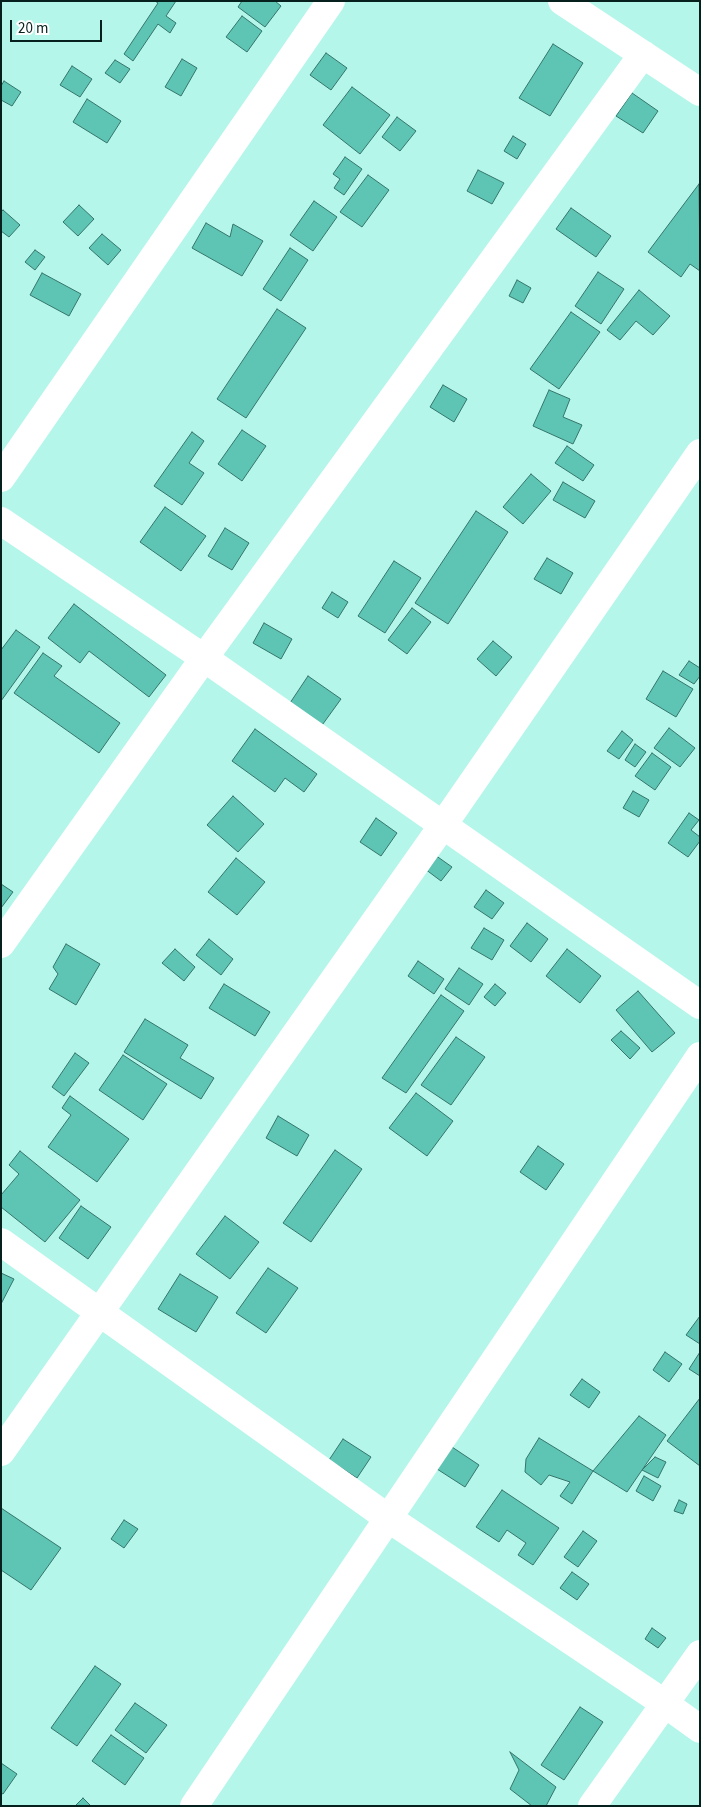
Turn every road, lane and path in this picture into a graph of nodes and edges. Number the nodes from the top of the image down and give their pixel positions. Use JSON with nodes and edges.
{"nodes":[{"id":1,"x":331,"y":1,"type":"edge"},
{"id":2,"x":562,"y":1,"type":"edge"},
{"id":3,"x":643,"y":54,"type":"junction"},
{"id":4,"x":700,"y":92,"type":"edge"},
{"id":5,"x":700,"y":453,"type":"edge"},
{"id":6,"x":1,"y":478,"type":"edge"},
{"id":7,"x":1,"y":520,"type":"edge"},
{"id":8,"x":204,"y":658,"type":"junction"},
{"id":9,"x":443,"y":825,"type":"junction"},
{"id":10,"x":1,"y":944,"type":"edge"},
{"id":11,"x":700,"y":1005,"type":"edge"},
{"id":12,"x":700,"y":1056,"type":"edge"},
{"id":13,"x":1,"y":1242,"type":"edge"},
{"id":14,"x":99,"y":1313,"type":"junction"},
{"id":15,"x":1,"y":1452,"type":"edge"},
{"id":16,"x":388,"y":1518,"type":"junction"},
{"id":17,"x":700,"y":1654,"type":"edge"},
{"id":18,"x":664,"y":1704,"type":"junction"},
{"id":19,"x":700,"y":1729,"type":"edge"},
{"id":20,"x":194,"y":1806,"type":"edge"},
{"id":21,"x":592,"y":1806,"type":"edge"}],
"edges":[{"from":1,"to":6,"type":"street"},
{"from":2,"to":3,"type":"street"},
{"from":3,"to":4,"type":"street"},
{"from":3,"to":8,"type":"street"},
{"from":5,"to":9,"type":"street"},
{"from":7,"to":8,"type":"street"},
{"from":8,"to":9,"type":"street"},
{"from":8,"to":10,"type":"street"},
{"from":9,"to":11,"type":"street"},
{"from":9,"to":14,"type":"street"},
{"from":12,"to":16,"type":"street"},
{"from":13,"to":14,"type":"street"},
{"from":14,"to":15,"type":"street"},
{"from":14,"to":16,"type":"street"},
{"from":16,"to":18,"type":"street"},
{"from":16,"to":20,"type":"street"},
{"from":17,"to":18,"type":"street"},
{"from":18,"to":19,"type":"street"},
{"from":18,"to":21,"type":"street"}]}
